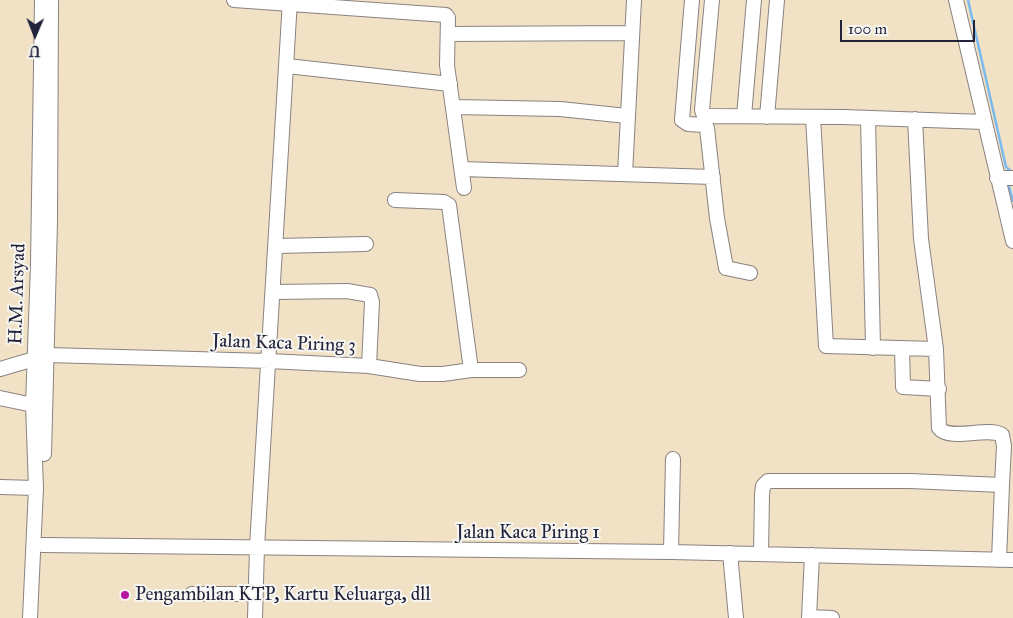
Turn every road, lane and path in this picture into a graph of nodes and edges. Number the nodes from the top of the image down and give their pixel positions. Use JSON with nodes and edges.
{"nodes":[{"id":1,"x":42,"y":0,"type":"edge"},
{"id":2,"x":51,"y":0,"type":"edge"},
{"id":3,"x":234,"y":0,"type":"edge"},
{"id":4,"x":634,"y":0,"type":"edge"},
{"id":5,"x":692,"y":0,"type":"edge"},
{"id":6,"x":712,"y":0,"type":"edge"},
{"id":7,"x":754,"y":0,"type":"edge"},
{"id":8,"x":777,"y":0,"type":"edge"},
{"id":9,"x":956,"y":0,"type":"edge"},
{"id":10,"x":290,"y":2,"type":"edge"},
{"id":11,"x":632,"y":33,"type":"junction"},
{"id":12,"x":448,"y":34,"type":"junction"},
{"id":13,"x":287,"y":66,"type":"junction"},
{"id":14,"x":450,"y":84,"type":"junction"},
{"id":15,"x":454,"y":108,"type":"junction"},
{"id":16,"x":627,"y":116,"type":"junction"},
{"id":17,"x":744,"y":116,"type":"junction"},
{"id":18,"x":767,"y":116,"type":"junction"},
{"id":19,"x":813,"y":117,"type":"junction"},
{"id":20,"x":868,"y":118,"type":"junction"},
{"id":21,"x":915,"y":119,"type":"junction"},
{"id":22,"x":704,"y":122,"type":"junction"},
{"id":23,"x":984,"y":122,"type":"junction"},
{"id":24,"x":462,"y":169,"type":"junction"},
{"id":25,"x":625,"y":174,"type":"junction"},
{"id":26,"x":713,"y":177,"type":"junction"},
{"id":27,"x":998,"y":178,"type":"junction"},
{"id":28,"x":1013,"y":178,"type":"edge"},
{"id":29,"x":464,"y":188,"type":"dead end"},
{"id":30,"x":395,"y":200,"type":"dead end"},
{"id":31,"x":1013,"y":241,"type":"edge"},
{"id":32,"x":366,"y":244,"type":"dead end"},
{"id":33,"x":276,"y":246,"type":"junction"},
{"id":34,"x":43,"y":263,"type":"junction"},
{"id":35,"x":750,"y":273,"type":"dead end"},
{"id":36,"x":274,"y":292,"type":"junction"},
{"id":37,"x":873,"y":348,"type":"junction"},
{"id":38,"x":902,"y":348,"type":"junction"},
{"id":39,"x":936,"y":349,"type":"junction"},
{"id":40,"x":41,"y":357,"type":"junction"},
{"id":41,"x":269,"y":361,"type":"junction"},
{"id":42,"x":368,"y":366,"type":"junction"},
{"id":43,"x":0,"y":369,"type":"edge"},
{"id":44,"x":471,"y":370,"type":"junction"},
{"id":45,"x":519,"y":370,"type":"dead end"},
{"id":46,"x":939,"y":389,"type":"junction"},
{"id":47,"x":0,"y":398,"type":"edge"},
{"id":48,"x":33,"y":405,"type":"junction"},
{"id":49,"x":673,"y":459,"type":"dead end"},
{"id":50,"x":1002,"y":486,"type":"junction"},
{"id":51,"x":0,"y":487,"type":"edge"},
{"id":52,"x":36,"y":488,"type":"junction"},
{"id":53,"x":42,"y":545,"type":"junction"},
{"id":54,"x":257,"y":547,"type":"junction"},
{"id":55,"x":670,"y":552,"type":"junction"},
{"id":56,"x":730,"y":553,"type":"junction"},
{"id":57,"x":760,"y":554,"type":"junction"},
{"id":58,"x":812,"y":555,"type":"junction"},
{"id":59,"x":999,"y":560,"type":"junction"},
{"id":60,"x":1013,"y":560,"type":"edge"},
{"id":61,"x":192,"y":594,"type":"dead end"},
{"id":62,"x":254,"y":594,"type":"junction"},
{"id":63,"x":809,"y":617,"type":"edge"},
{"id":64,"x":30,"y":618,"type":"edge"},
{"id":65,"x":40,"y":618,"type":"edge"},
{"id":66,"x":254,"y":618,"type":"edge"},
{"id":67,"x":736,"y":618,"type":"edge"},
{"id":68,"x":832,"y":618,"type":"edge"}],
"edges":[{"from":1,"to":34,"type":"street","name":"H.M. Arsyad"},
{"from":2,"to":34,"type":"street","name":"H.M. Arsyad"},
{"from":3,"to":10,"type":"street"},
{"from":4,"to":11,"type":"street"},
{"from":5,"to":22,"type":"street"},
{"from":6,"to":22,"type":"street"},
{"from":7,"to":17,"type":"street"},
{"from":8,"to":18,"type":"street"},
{"from":9,"to":23,"type":"street"},
{"from":10,"to":12,"type":"street"},
{"from":10,"to":13,"type":"street"},
{"from":11,"to":12,"type":"street"},
{"from":11,"to":16,"type":"street"},
{"from":12,"to":14,"type":"street"},
{"from":13,"to":14,"type":"street"},
{"from":13,"to":33,"type":"street"},
{"from":14,"to":15,"type":"street"},
{"from":15,"to":16,"type":"street"},
{"from":15,"to":24,"type":"street"},
{"from":16,"to":25,"type":"street"},
{"from":17,"to":18,"type":"street"},
{"from":17,"to":22,"type":"street"},
{"from":18,"to":19,"type":"street"},
{"from":19,"to":20,"type":"street"},
{"from":19,"to":37,"type":"street"},
{"from":20,"to":21,"type":"street"},
{"from":20,"to":37,"type":"street"},
{"from":21,"to":23,"type":"street"},
{"from":21,"to":39,"type":"street"},
{"from":22,"to":26,"type":"street"},
{"from":23,"to":27,"type":"street"},
{"from":24,"to":25,"type":"street"},
{"from":24,"to":29,"type":"street"},
{"from":25,"to":26,"type":"street"},
{"from":26,"to":35,"type":"street"},
{"from":27,"to":28,"type":"street"},
{"from":27,"to":31,"type":"street"},
{"from":30,"to":44,"type":"street"},
{"from":32,"to":33,"type":"street"},
{"from":33,"to":36,"type":"street"},
{"from":34,"to":40,"type":"street","name":"H.M. Arsyad"},
{"from":36,"to":41,"type":"street"},
{"from":36,"to":42,"type":"street"},
{"from":37,"to":38,"type":"street"},
{"from":38,"to":39,"type":"street"},
{"from":38,"to":46,"type":"street"},
{"from":39,"to":46,"type":"street"},
{"from":40,"to":41,"type":"street","name":"Jalan Kaca Piring 3"},
{"from":40,"to":43,"type":"street","name":"Jalan Kaca Piring 3"},
{"from":40,"to":48,"type":"street","name":"H.M. Arsyad"},
{"from":40,"to":53,"type":"street","name":"H.M. Arsyad"},
{"from":41,"to":42,"type":"street","name":"Jalan Kaca Piring 3"},
{"from":41,"to":54,"type":"street"},
{"from":42,"to":44,"type":"street","name":"Jalan Kaca Piring 3"},
{"from":44,"to":45,"type":"street","name":"Jalan Kaca Piring 3"},
{"from":46,"to":50,"type":"street"},
{"from":47,"to":48,"type":"street"},
{"from":48,"to":52,"type":"street","name":"H.M. Arsyad"},
{"from":49,"to":55,"type":"street"},
{"from":50,"to":57,"type":"street"},
{"from":50,"to":59,"type":"street"},
{"from":51,"to":52,"type":"street"},
{"from":52,"to":64,"type":"street","name":"H.M. Arsyad"},
{"from":53,"to":54,"type":"street","name":"Jalan Kaca Piring 1"},
{"from":53,"to":65,"type":"street","name":"H.M. Arsyad"},
{"from":54,"to":55,"type":"street","name":"Jalan Kaca Piring 1"},
{"from":54,"to":62,"type":"street"},
{"from":55,"to":56,"type":"street","name":"Jalan Kaca Piring 1"},
{"from":56,"to":57,"type":"street","name":"Jalan Kaca Piring 1"},
{"from":56,"to":67,"type":"street"},
{"from":57,"to":58,"type":"street","name":"Jalan Kaca Piring 1"},
{"from":58,"to":59,"type":"street","name":"Jalan Kaca Piring 1"},
{"from":58,"to":63,"type":"street"},
{"from":59,"to":60,"type":"street","name":"Jalan Kaca Piring 1"},
{"from":61,"to":62,"type":"street"},
{"from":62,"to":66,"type":"street"},
{"from":63,"to":68,"type":"street"}]}
